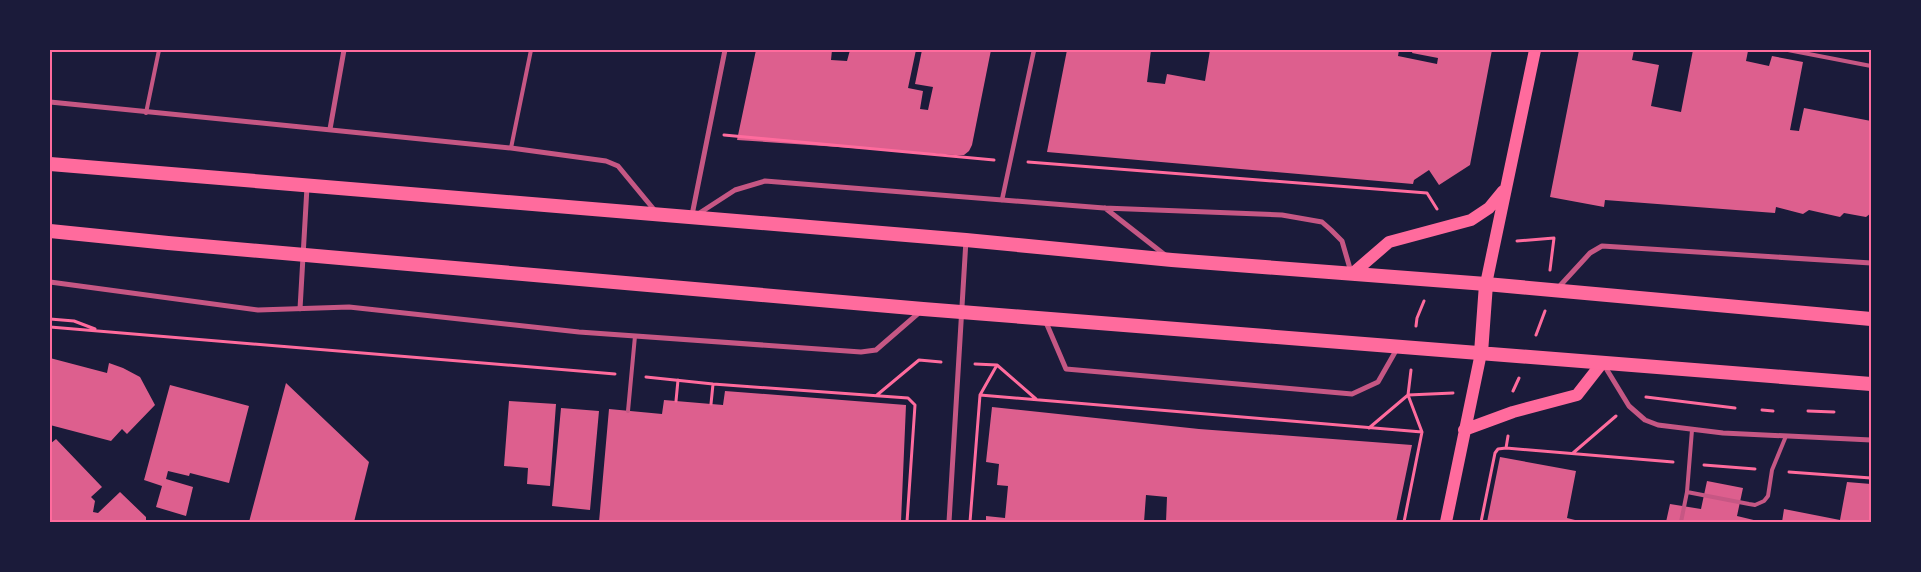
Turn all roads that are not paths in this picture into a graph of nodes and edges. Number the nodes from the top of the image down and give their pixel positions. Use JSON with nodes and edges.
{"nodes":[{"id":1,"x":159,"y":50,"type":"edge"},
{"id":2,"x":344,"y":50,"type":"edge"},
{"id":3,"x":531,"y":50,"type":"edge"},
{"id":4,"x":725,"y":50,"type":"edge"},
{"id":5,"x":1034,"y":50,"type":"edge"},
{"id":6,"x":1535,"y":50,"type":"edge"},
{"id":7,"x":1788,"y":50,"type":"edge"},
{"id":8,"x":1871,"y":66,"type":"edge"},
{"id":9,"x":50,"y":102,"type":"edge"},
{"id":10,"x":146,"y":113,"type":"junction"},
{"id":11,"x":330,"y":129,"type":"junction"},
{"id":12,"x":512,"y":148,"type":"junction"},
{"id":13,"x":50,"y":164,"type":"edge"},
{"id":14,"x":307,"y":186,"type":"junction"},
{"id":15,"x":1506,"y":188,"type":"junction"},
{"id":16,"x":1002,"y":200,"type":"junction"},
{"id":17,"x":1104,"y":208,"type":"junction"},
{"id":18,"x":659,"y":215,"type":"junction"},
{"id":19,"x":692,"y":218,"type":"junction"},
{"id":20,"x":50,"y":232,"type":"edge"},
{"id":21,"x":966,"y":240,"type":"junction"},
{"id":22,"x":302,"y":255,"type":"junction"},
{"id":23,"x":1172,"y":260,"type":"junction"},
{"id":24,"x":1871,"y":263,"type":"edge"},
{"id":25,"x":1352,"y":274,"type":"junction"},
{"id":26,"x":50,"y":282,"type":"edge"},
{"id":27,"x":1486,"y":284,"type":"junction"},
{"id":28,"x":1555,"y":291,"type":"junction"},
{"id":29,"x":300,"y":308,"type":"junction"},
{"id":30,"x":923,"y":309,"type":"junction"},
{"id":31,"x":963,"y":312,"type":"junction"},
{"id":32,"x":1044,"y":318,"type":"junction"},
{"id":33,"x":1871,"y":319,"type":"edge"},
{"id":34,"x":635,"y":336,"type":"junction"},
{"id":35,"x":1398,"y":347,"type":"junction"},
{"id":36,"x":1481,"y":353,"type":"junction"},
{"id":37,"x":1602,"y":363,"type":"junction"},
{"id":38,"x":1871,"y":384,"type":"edge"},
{"id":39,"x":628,"y":411,"type":"dead end"},
{"id":40,"x":1464,"y":430,"type":"junction"},
{"id":41,"x":1692,"y":430,"type":"junction"},
{"id":42,"x":1871,"y":434,"type":"edge"},
{"id":43,"x":1786,"y":436,"type":"junction"},
{"id":44,"x":1861,"y":439,"type":"junction"},
{"id":45,"x":1871,"y":440,"type":"edge"},
{"id":46,"x":1687,"y":492,"type":"junction"},
{"id":47,"x":949,"y":522,"type":"edge"},
{"id":48,"x":1446,"y":522,"type":"edge"},
{"id":49,"x":1681,"y":522,"type":"edge"}],
"edges":[{"from":1,"to":10,"type":"lane"},
{"from":2,"to":11,"type":"street"},
{"from":3,"to":12,"type":"lane"},
{"from":4,"to":19,"type":"street"},
{"from":5,"to":16,"type":"street"},
{"from":6,"to":15,"type":"main road"},
{"from":7,"to":8,"type":"lane"},
{"from":9,"to":10,"type":"street"},
{"from":10,"to":11,"type":"street"},
{"from":11,"to":12,"type":"street"},
{"from":12,"to":18,"type":"street"},
{"from":13,"to":14,"type":"highway"},
{"from":14,"to":18,"type":"highway"},
{"from":14,"to":22,"type":"street"},
{"from":15,"to":25,"type":"main road"},
{"from":15,"to":27,"type":"main road"},
{"from":16,"to":17,"type":"street"},
{"from":16,"to":19,"type":"street"},
{"from":17,"to":23,"type":"street"},
{"from":17,"to":25,"type":"street"},
{"from":18,"to":19,"type":"highway"},
{"from":19,"to":21,"type":"highway"},
{"from":20,"to":22,"type":"highway"},
{"from":21,"to":23,"type":"highway"},
{"from":21,"to":31,"type":"street"},
{"from":22,"to":29,"type":"street"},
{"from":22,"to":30,"type":"highway"},
{"from":23,"to":25,"type":"highway"},
{"from":24,"to":28,"type":"street"},
{"from":25,"to":27,"type":"highway"},
{"from":26,"to":29,"type":"street"},
{"from":27,"to":28,"type":"highway"},
{"from":27,"to":36,"type":"highway"},
{"from":28,"to":33,"type":"highway"},
{"from":29,"to":34,"type":"street"},
{"from":30,"to":31,"type":"highway"},
{"from":30,"to":34,"type":"street"},
{"from":31,"to":32,"type":"highway"},
{"from":31,"to":47,"type":"street"},
{"from":32,"to":35,"type":"highway"},
{"from":32,"to":35,"type":"street"},
{"from":34,"to":39,"type":"lane"},
{"from":35,"to":36,"type":"highway"},
{"from":36,"to":37,"type":"highway"},
{"from":36,"to":40,"type":"main road"},
{"from":37,"to":38,"type":"highway"},
{"from":37,"to":40,"type":"main road"},
{"from":37,"to":41,"type":"street"},
{"from":40,"to":48,"type":"main road"},
{"from":41,"to":43,"type":"street"},
{"from":41,"to":46,"type":"lane"},
{"from":42,"to":44,"type":"street"},
{"from":43,"to":44,"type":"street"},
{"from":43,"to":46,"type":"lane"},
{"from":44,"to":45,"type":"street"},
{"from":46,"to":49,"type":"lane"}]}
